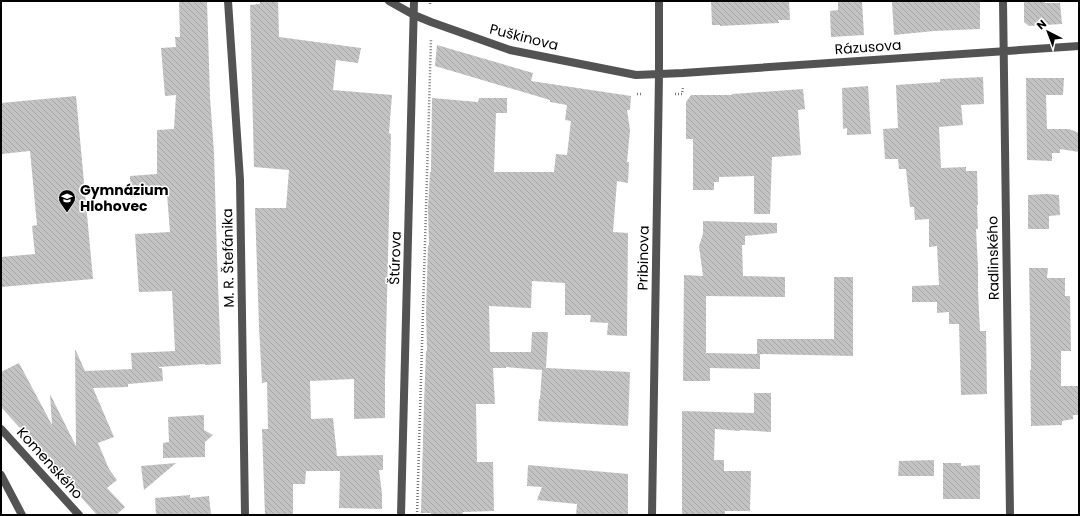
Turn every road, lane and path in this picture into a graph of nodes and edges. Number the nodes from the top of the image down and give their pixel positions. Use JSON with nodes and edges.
{"nodes":[{"id":1,"x":228,"y":1,"type":"edge"},
{"id":2,"x":389,"y":1,"type":"edge"},
{"id":3,"x":414,"y":1,"type":"edge"},
{"id":4,"x":659,"y":1,"type":"edge"},
{"id":5,"x":1003,"y":1,"type":"edge"},
{"id":6,"x":414,"y":15,"type":"junction"},
{"id":7,"x":431,"y":39,"type":"dead end"},
{"id":8,"x":1079,"y":46,"type":"edge"},
{"id":9,"x":1003,"y":51,"type":"junction"},
{"id":10,"x":659,"y":75,"type":"junction"},
{"id":11,"x":683,"y":86,"type":"dead end"},
{"id":12,"x":637,"y":94,"type":"dead end"},
{"id":13,"x":642,"y":94,"type":"dead end"},
{"id":14,"x":675,"y":94,"type":"dead end"},
{"id":15,"x":1,"y":429,"type":"edge"},
{"id":16,"x":1,"y":475,"type":"edge"},
{"id":17,"x":22,"y":515,"type":"edge"},
{"id":18,"x":79,"y":515,"type":"edge"},
{"id":19,"x":245,"y":515,"type":"edge"},
{"id":20,"x":401,"y":515,"type":"edge"},
{"id":21,"x":417,"y":515,"type":"edge"},
{"id":22,"x":652,"y":515,"type":"edge"},
{"id":23,"x":1010,"y":515,"type":"edge"}],
"edges":[{"from":1,"to":19,"type":"street","name":"M. R. Štefánika"},
{"from":2,"to":6,"type":"street","name":"Puškinova"},
{"from":3,"to":6,"type":"street","name":"Štúrova"},
{"from":4,"to":10,"type":"street","name":"Pribinova"},
{"from":5,"to":9,"type":"street","name":"Radlinského"},
{"from":6,"to":10,"type":"street","name":"Puškinova"},
{"from":6,"to":20,"type":"street","name":"Štúrova"},
{"from":7,"to":21,"type":"path"},
{"from":8,"to":9,"type":"street","name":"Rázusova"},
{"from":9,"to":10,"type":"street","name":"Rázusova"},
{"from":9,"to":23,"type":"street","name":"Radlinského"},
{"from":10,"to":22,"type":"street","name":"Pribinova"},
{"from":11,"to":14,"type":"path"},
{"from":12,"to":13,"type":"path"},
{"from":15,"to":18,"type":"street","name":"Komenského"},
{"from":16,"to":17,"type":"street"}]}
